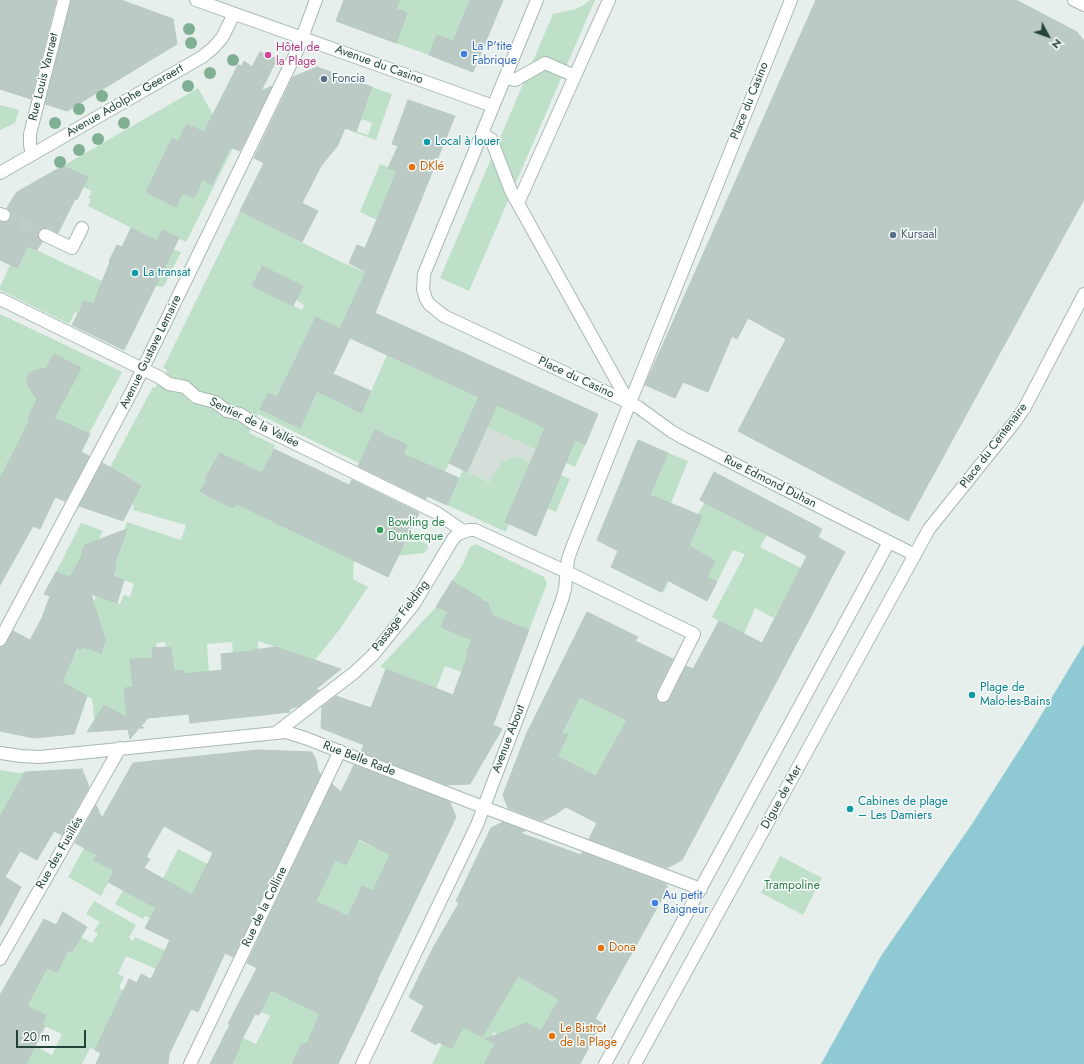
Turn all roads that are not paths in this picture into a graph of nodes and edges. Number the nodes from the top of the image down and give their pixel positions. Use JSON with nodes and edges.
{"nodes":[{"id":1,"x":64,"y":0,"type":"edge"},
{"id":2,"x":196,"y":0,"type":"edge"},
{"id":3,"x":316,"y":0,"type":"edge"},
{"id":4,"x":537,"y":0,"type":"edge"},
{"id":5,"x":609,"y":0,"type":"edge"},
{"id":6,"x":790,"y":0,"type":"edge"},
{"id":7,"x":1074,"y":0,"type":"edge"},
{"id":8,"x":219,"y":4,"type":"edge"},
{"id":9,"x":1084,"y":5,"type":"edge"},
{"id":10,"x":234,"y":14,"type":"junction"},
{"id":11,"x":302,"y":38,"type":"junction"},
{"id":12,"x":506,"y":76,"type":"junction"},
{"id":13,"x":575,"y":76,"type":"junction"},
{"id":14,"x":493,"y":106,"type":"junction"},
{"id":15,"x":482,"y":134,"type":"junction"},
{"id":16,"x":32,"y":154,"type":"junction"},
{"id":17,"x":0,"y":173,"type":"edge"},
{"id":18,"x":518,"y":203,"type":"junction"},
{"id":19,"x":82,"y":228,"type":"dead end"},
{"id":20,"x":45,"y":235,"type":"tunnel mouth"},
{"id":21,"x":1084,"y":294,"type":"edge"},
{"id":22,"x":0,"y":299,"type":"edge"},
{"id":23,"x":143,"y":370,"type":"junction"},
{"id":24,"x":629,"y":403,"type":"junction"},
{"id":25,"x":929,"y":529,"type":"joint"},
{"id":26,"x":463,"y":531,"type":"junction"},
{"id":27,"x":889,"y":542,"type":"junction"},
{"id":28,"x":915,"y":555,"type":"junction"},
{"id":29,"x":567,"y":572,"type":"junction"},
{"id":30,"x":0,"y":640,"type":"edge"},
{"id":31,"x":663,"y":696,"type":"dead end"},
{"id":32,"x":277,"y":732,"type":"junction"},
{"id":33,"x":120,"y":748,"type":"junction"},
{"id":34,"x":340,"y":751,"type":"junction"},
{"id":35,"x":0,"y":753,"type":"edge"},
{"id":36,"x":483,"y":807,"type":"junction"},
{"id":37,"x":701,"y":889,"type":"junction"},
{"id":38,"x":0,"y":959,"type":"edge"},
{"id":39,"x":190,"y":1064,"type":"edge"},
{"id":40,"x":362,"y":1064,"type":"edge"},
{"id":41,"x":605,"y":1064,"type":"edge"},
{"id":42,"x":634,"y":1064,"type":"edge"}],
"edges":[{"from":1,"to":16,"type":"street","name":"Rue Louis Vanraet"},
{"from":2,"to":8,"type":"street","name":"Avenue du Casino"},
{"from":3,"to":11,"type":"street","name":"Avenue Gustave Lemaire"},
{"from":4,"to":12,"type":"street","name":"Place du Casino"},
{"from":5,"to":13,"type":"street"},
{"from":6,"to":24,"type":"street","name":"Place du Casino"},
{"from":7,"to":9,"type":"street"},
{"from":8,"to":10,"type":"street","name":"Avenue du Casino"},
{"from":10,"to":11,"type":"street","name":"Avenue du Casino"},
{"from":10,"to":16,"type":"street","name":"Avenue Adolphe Geeraert"},
{"from":11,"to":14,"type":"street","name":"Avenue du Casino"},
{"from":11,"to":23,"type":"street","name":"Avenue Gustave Lemaire"},
{"from":12,"to":13,"type":"street"},
{"from":12,"to":14,"type":"street","name":"Place du Casino"},
{"from":13,"to":18,"type":"street"},
{"from":14,"to":15,"type":"street","name":"Place du Casino"},
{"from":15,"to":18,"type":"street"},
{"from":15,"to":24,"type":"street","name":"Place du Casino"},
{"from":16,"to":17,"type":"street","name":"Avenue Adolphe Geeraert"},
{"from":18,"to":24,"type":"street"},
{"from":19,"to":20,"type":"street"},
{"from":21,"to":25,"type":"street","name":"Place du Centenaire"},
{"from":22,"to":23,"type":"street","name":"Sentier de la Vallée"},
{"from":23,"to":26,"type":"street","name":"Sentier de la Vallée"},
{"from":23,"to":30,"type":"street","name":"Avenue Gustave Lemaire"},
{"from":24,"to":27,"type":"street","name":"Rue Edmond Duhan"},
{"from":24,"to":29,"type":"street","name":"Avenue About"},
{"from":25,"to":28,"type":"street","name":"Digue de Mer"},
{"from":26,"to":29,"type":"street"},
{"from":26,"to":32,"type":"street","name":"Passage Fielding"},
{"from":27,"to":28,"type":"street","name":"Rue Edmond Duhan"},
{"from":27,"to":37,"type":"street"},
{"from":28,"to":42,"type":"street","name":"Digue de Mer"},
{"from":29,"to":31,"type":"street"},
{"from":29,"to":36,"type":"street","name":"Avenue About"},
{"from":32,"to":33,"type":"street","name":"Rue Belle Rade"},
{"from":32,"to":34,"type":"street","name":"Rue Belle Rade"},
{"from":33,"to":35,"type":"street","name":"Rue Belle Rade"},
{"from":33,"to":38,"type":"street","name":"Rue des Fusillés"},
{"from":34,"to":36,"type":"street","name":"Rue Belle Rade"},
{"from":34,"to":39,"type":"street","name":"Rue de la Colline"},
{"from":36,"to":37,"type":"street","name":"Rue Belle Rade"},
{"from":36,"to":40,"type":"street","name":"Avenue About"},
{"from":37,"to":41,"type":"street"}]}
